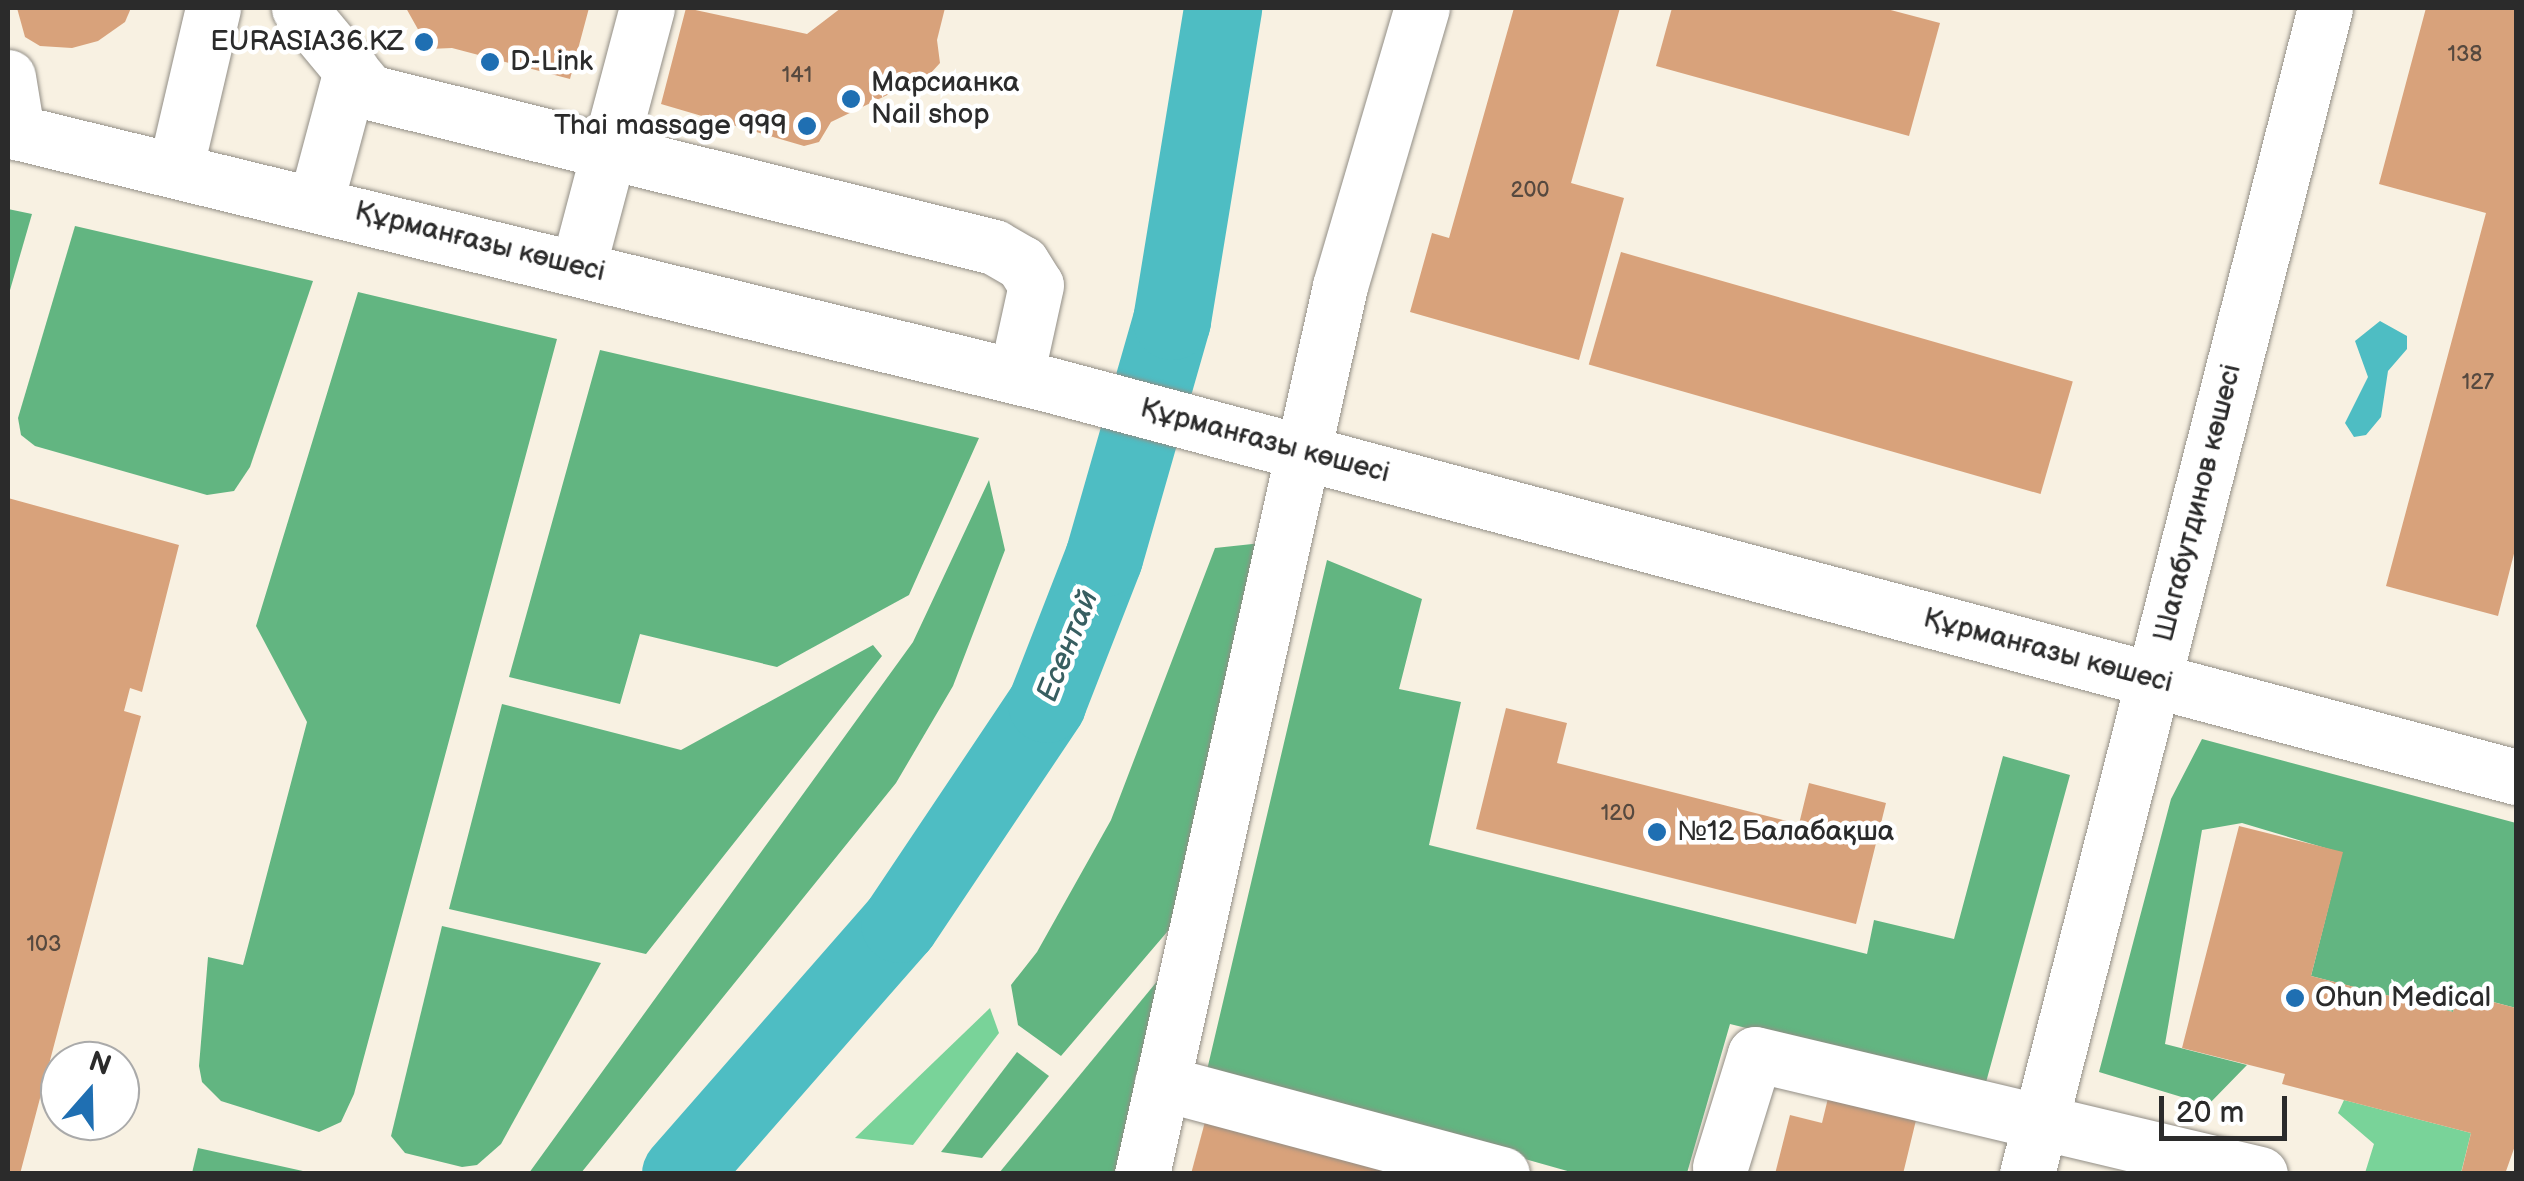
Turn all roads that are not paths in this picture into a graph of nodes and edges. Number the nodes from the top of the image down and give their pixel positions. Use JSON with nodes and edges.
{"nodes":[{"id":1,"x":213,"y":8,"type":"edge"},
{"id":2,"x":299,"y":8,"type":"edge"},
{"id":3,"x":646,"y":8,"type":"edge"},
{"id":4,"x":1422,"y":8,"type":"edge"},
{"id":5,"x":2325,"y":8,"type":"edge"},
{"id":6,"x":352,"y":70,"type":"junction"},
{"id":7,"x":8,"y":76,"type":"edge"},
{"id":8,"x":12,"y":131,"type":"edge"},
{"id":9,"x":608,"y":152,"type":"junction"},
{"id":10,"x":176,"y":166,"type":"junction"},
{"id":11,"x":316,"y":200,"type":"junction"},
{"id":12,"x":578,"y":267,"type":"junction"},
{"id":13,"x":1016,"y":376,"type":"junction"},
{"id":14,"x":1304,"y":452,"type":"junction"},
{"id":15,"x":2154,"y":679,"type":"junction"},
{"id":16,"x":2516,"y":777,"type":"edge"},
{"id":17,"x":1162,"y":1082,"type":"junction"},
{"id":18,"x":2040,"y":1121,"type":"junction"},
{"id":19,"x":2124,"y":1158,"type":"edge"},
{"id":20,"x":1720,"y":1167,"type":"dead end"},
{"id":21,"x":1142,"y":1174,"type":"edge"},
{"id":22,"x":1502,"y":1174,"type":"edge"},
{"id":23,"x":2026,"y":1174,"type":"edge"},
{"id":24,"x":2260,"y":1174,"type":"edge"}],
"edges":[{"from":1,"to":10,"type":"street"},
{"from":2,"to":6,"type":"street"},
{"from":3,"to":9,"type":"street"},
{"from":4,"to":14,"type":"street"},
{"from":5,"to":15,"type":"street","name":"Шагабутдинов көшесі"},
{"from":6,"to":9,"type":"street"},
{"from":6,"to":11,"type":"street"},
{"from":7,"to":8,"type":"street"},
{"from":8,"to":10,"type":"street","name":"Құрманғазы көшесі"},
{"from":9,"to":12,"type":"street"},
{"from":9,"to":13,"type":"street"},
{"from":10,"to":11,"type":"street","name":"Құрманғазы көшесі"},
{"from":11,"to":12,"type":"street","name":"Құрманғазы көшесі"},
{"from":12,"to":13,"type":"street","name":"Құрманғазы көшесі"},
{"from":13,"to":14,"type":"street","name":"Құрманғазы көшесі"},
{"from":14,"to":15,"type":"street","name":"Құрманғазы көшесі"},
{"from":14,"to":17,"type":"street"},
{"from":15,"to":16,"type":"street","name":"Құрманғазы көшесі"},
{"from":15,"to":18,"type":"street","name":"Шагабутдинов көшесі"},
{"from":17,"to":21,"type":"street"},
{"from":17,"to":22,"type":"street"},
{"from":18,"to":19,"type":"street"},
{"from":18,"to":20,"type":"street"},
{"from":18,"to":23,"type":"street","name":"Шагабутдинов көшесі"},
{"from":19,"to":24,"type":"street"}]}
